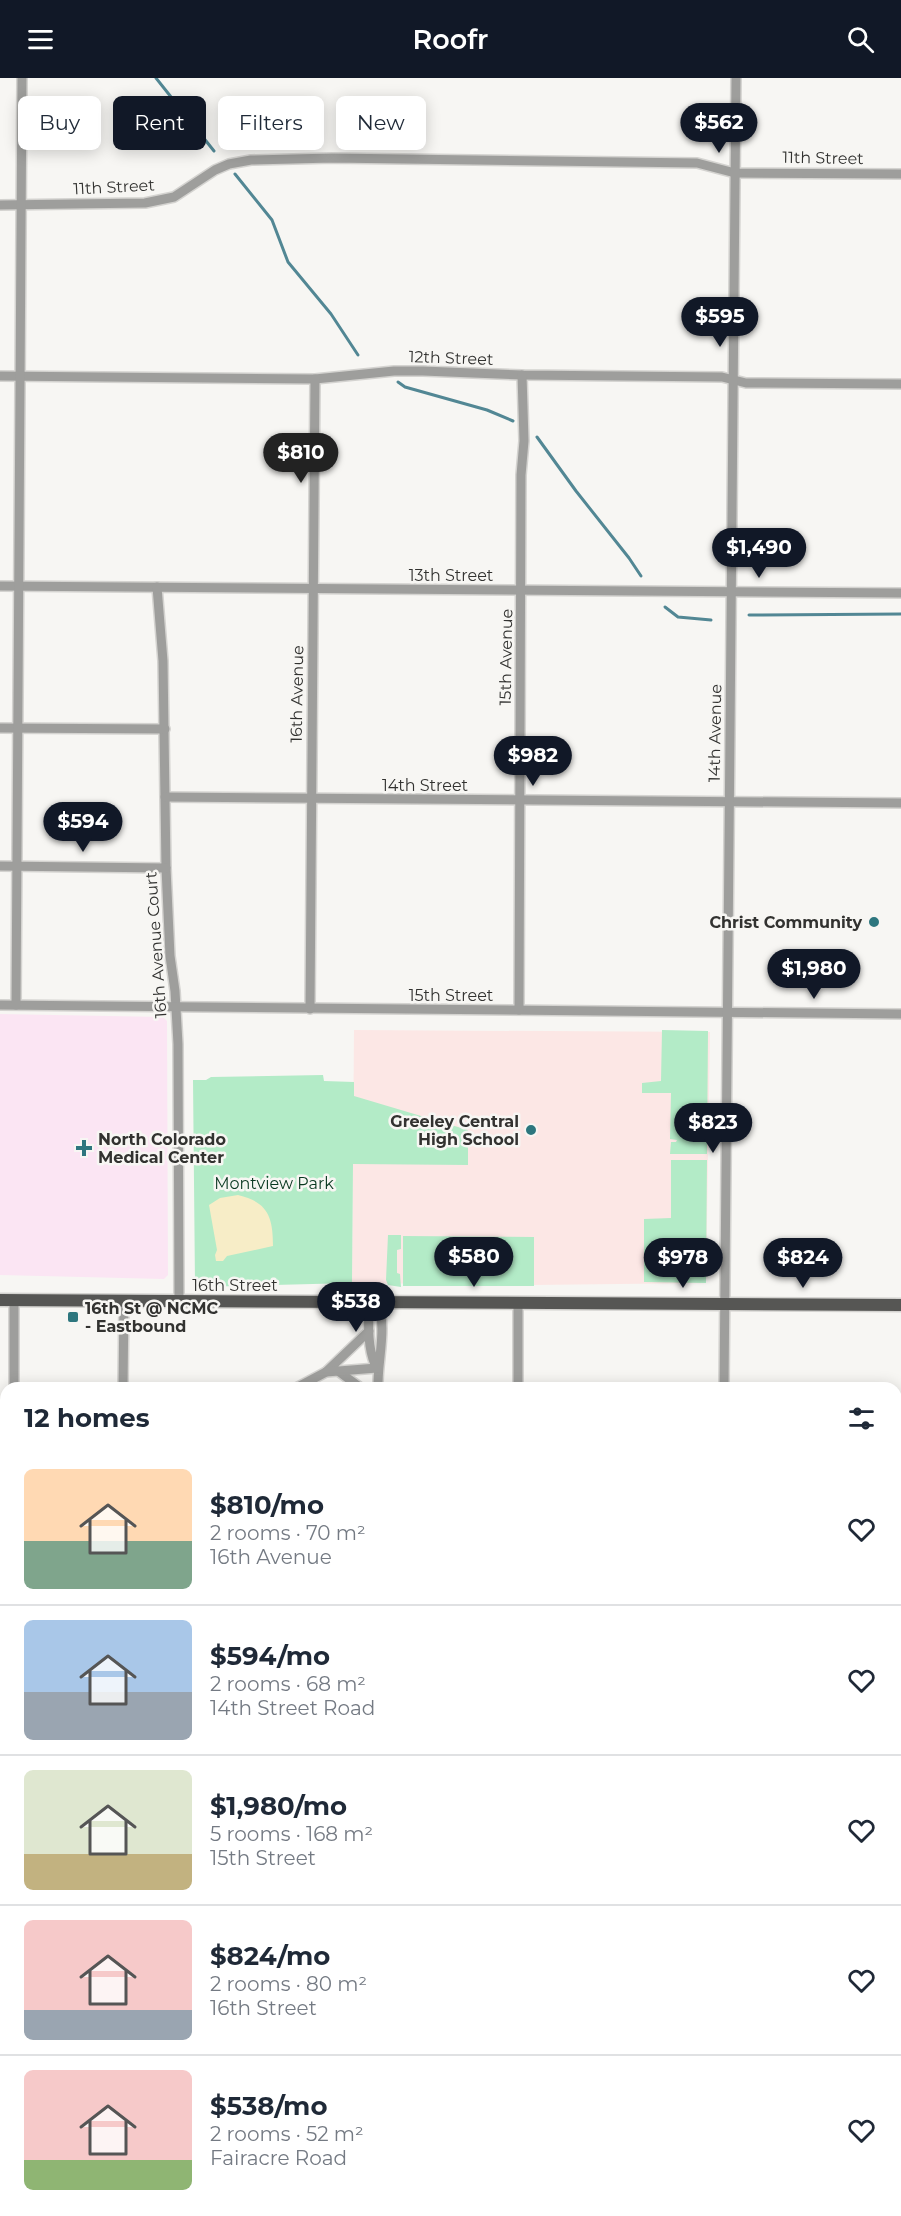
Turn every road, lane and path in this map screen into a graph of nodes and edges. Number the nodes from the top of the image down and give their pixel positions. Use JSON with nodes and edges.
{"nodes":[{"id":1,"x":22,"y":78,"type":"edge"},
{"id":2,"x":736,"y":78,"type":"edge"},
{"id":3,"x":735,"y":173,"type":"junction"},
{"id":4,"x":901,"y":174,"type":"edge"},
{"id":5,"x":0,"y":205,"type":"edge"},
{"id":6,"x":22,"y":205,"type":"junction"},
{"id":7,"x":522,"y":375,"type":"junction"},
{"id":8,"x":0,"y":376,"type":"edge"},
{"id":9,"x":21,"y":376,"type":"junction"},
{"id":10,"x":315,"y":379,"type":"junction"},
{"id":11,"x":733,"y":381,"type":"junction"},
{"id":12,"x":901,"y":384,"type":"edge"},
{"id":13,"x":0,"y":586,"type":"edge"},
{"id":14,"x":19,"y":586,"type":"junction"},
{"id":15,"x":157,"y":587,"type":"junction"},
{"id":16,"x":313,"y":588,"type":"junction"},
{"id":17,"x":522,"y":590,"type":"junction"},
{"id":18,"x":732,"y":592,"type":"junction"},
{"id":19,"x":901,"y":593,"type":"edge"},
{"id":20,"x":0,"y":728,"type":"edge"},
{"id":21,"x":18,"y":728,"type":"junction"},
{"id":22,"x":165,"y":729,"type":"junction"},
{"id":23,"x":165,"y":797,"type":"junction"},
{"id":24,"x":311,"y":799,"type":"junction"},
{"id":25,"x":520,"y":801,"type":"junction"},
{"id":26,"x":730,"y":802,"type":"junction"},
{"id":27,"x":901,"y":803,"type":"edge"},
{"id":28,"x":0,"y":866,"type":"edge"},
{"id":29,"x":16,"y":866,"type":"junction"},
{"id":30,"x":166,"y":868,"type":"junction"},
{"id":31,"x":0,"y":1005,"type":"edge"},
{"id":32,"x":15,"y":1005,"type":"junction"},
{"id":33,"x":176,"y":1008,"type":"junction"},
{"id":34,"x":310,"y":1009,"type":"junction"},
{"id":35,"x":519,"y":1010,"type":"junction"},
{"id":36,"x":728,"y":1012,"type":"junction"},
{"id":37,"x":901,"y":1014,"type":"edge"},
{"id":38,"x":0,"y":1300,"type":"edge"},
{"id":39,"x":14,"y":1300,"type":"junction"},
{"id":40,"x":124,"y":1301,"type":"junction"},
{"id":41,"x":179,"y":1301,"type":"junction"},
{"id":42,"x":377,"y":1302,"type":"junction"},
{"id":43,"x":518,"y":1303,"type":"junction"},
{"id":44,"x":725,"y":1304,"type":"junction"},
{"id":45,"x":901,"y":1305,"type":"edge"},
{"id":46,"x":369,"y":1331,"type":"junction"},
{"id":47,"x":377,"y":1368,"type":"junction"},
{"id":48,"x":338,"y":1371,"type":"junction"},
{"id":49,"x":326,"y":1372,"type":"junction"},
{"id":50,"x":14,"y":1382,"type":"edge"},
{"id":51,"x":123,"y":1382,"type":"edge"},
{"id":52,"x":307,"y":1382,"type":"edge"},
{"id":53,"x":353,"y":1382,"type":"edge"},
{"id":54,"x":378,"y":1382,"type":"edge"},
{"id":55,"x":518,"y":1382,"type":"edge"},
{"id":56,"x":724,"y":1382,"type":"edge"}],
"edges":[{"from":1,"to":6,"type":"street"},
{"from":2,"to":3,"type":"street","name":"14th Avenue"},
{"from":3,"to":4,"type":"street","name":"11th Street"},
{"from":3,"to":6,"type":"street","name":"11th Street"},
{"from":3,"to":11,"type":"street","name":"14th Avenue"},
{"from":5,"to":6,"type":"street","name":"11th Street"},
{"from":6,"to":9,"type":"street"},
{"from":7,"to":10,"type":"street","name":"12th Street"},
{"from":7,"to":11,"type":"street","name":"12th Street"},
{"from":7,"to":17,"type":"street","name":"15th Avenue"},
{"from":8,"to":9,"type":"street","name":"12th Street"},
{"from":9,"to":10,"type":"street","name":"12th Street"},
{"from":9,"to":14,"type":"street"},
{"from":10,"to":16,"type":"street","name":"16th Avenue"},
{"from":11,"to":12,"type":"street","name":"12th Street"},
{"from":11,"to":18,"type":"street","name":"14th Avenue"},
{"from":13,"to":14,"type":"street","name":"13th Street"},
{"from":14,"to":15,"type":"street","name":"13th Street"},
{"from":14,"to":21,"type":"street"},
{"from":15,"to":16,"type":"street","name":"13th Street"},
{"from":15,"to":22,"type":"street","name":"16th Avenue Court"},
{"from":16,"to":17,"type":"street","name":"13th Street"},
{"from":16,"to":24,"type":"street","name":"16th Avenue"},
{"from":17,"to":18,"type":"street","name":"13th Street"},
{"from":17,"to":25,"type":"street","name":"15th Avenue"},
{"from":18,"to":19,"type":"street","name":"13th Street"},
{"from":18,"to":26,"type":"street","name":"14th Avenue"},
{"from":20,"to":21,"type":"street"},
{"from":21,"to":22,"type":"street"},
{"from":21,"to":29,"type":"street"},
{"from":22,"to":23,"type":"street","name":"16th Avenue Court"},
{"from":23,"to":24,"type":"street","name":"14th Street"},
{"from":23,"to":30,"type":"street","name":"16th Avenue Court"},
{"from":24,"to":25,"type":"street","name":"14th Street"},
{"from":24,"to":34,"type":"street","name":"16th Avenue"},
{"from":25,"to":26,"type":"street","name":"14th Street"},
{"from":25,"to":35,"type":"street","name":"15th Avenue"},
{"from":26,"to":27,"type":"street","name":"14th Street"},
{"from":26,"to":36,"type":"street","name":"14th Avenue"},
{"from":28,"to":29,"type":"street"},
{"from":29,"to":30,"type":"street"},
{"from":29,"to":32,"type":"street"},
{"from":30,"to":33,"type":"street","name":"16th Avenue Court"},
{"from":31,"to":32,"type":"street","name":"15th Street"},
{"from":32,"to":33,"type":"street","name":"15th Street"},
{"from":33,"to":34,"type":"street","name":"15th Street"},
{"from":33,"to":41,"type":"street","name":"16th Avenue Court"},
{"from":34,"to":35,"type":"street","name":"15th Street"},
{"from":35,"to":36,"type":"street","name":"15th Street"},
{"from":36,"to":37,"type":"street","name":"15th Street"},
{"from":36,"to":44,"type":"street","name":"14th Avenue"},
{"from":38,"to":39,"type":"main road","name":"16th Street"},
{"from":39,"to":40,"type":"main road","name":"16th Street"},
{"from":39,"to":50,"type":"street"},
{"from":40,"to":41,"type":"main road","name":"16th Street"},
{"from":40,"to":51,"type":"street"},
{"from":41,"to":42,"type":"main road","name":"16th Street"},
{"from":42,"to":43,"type":"main road","name":"16th Street"},
{"from":42,"to":46,"type":"street"},
{"from":42,"to":47,"type":"street"},
{"from":43,"to":44,"type":"main road","name":"16th Street"},
{"from":43,"to":55,"type":"street"},
{"from":44,"to":45,"type":"main road","name":"16th Street"},
{"from":44,"to":56,"type":"street","name":"14th Avenue"},
{"from":46,"to":47,"type":"street"},
{"from":46,"to":49,"type":"street"},
{"from":47,"to":48,"type":"street"},
{"from":47,"to":54,"type":"street"},
{"from":48,"to":49,"type":"street"},
{"from":48,"to":53,"type":"street"},
{"from":49,"to":52,"type":"street"}]}
